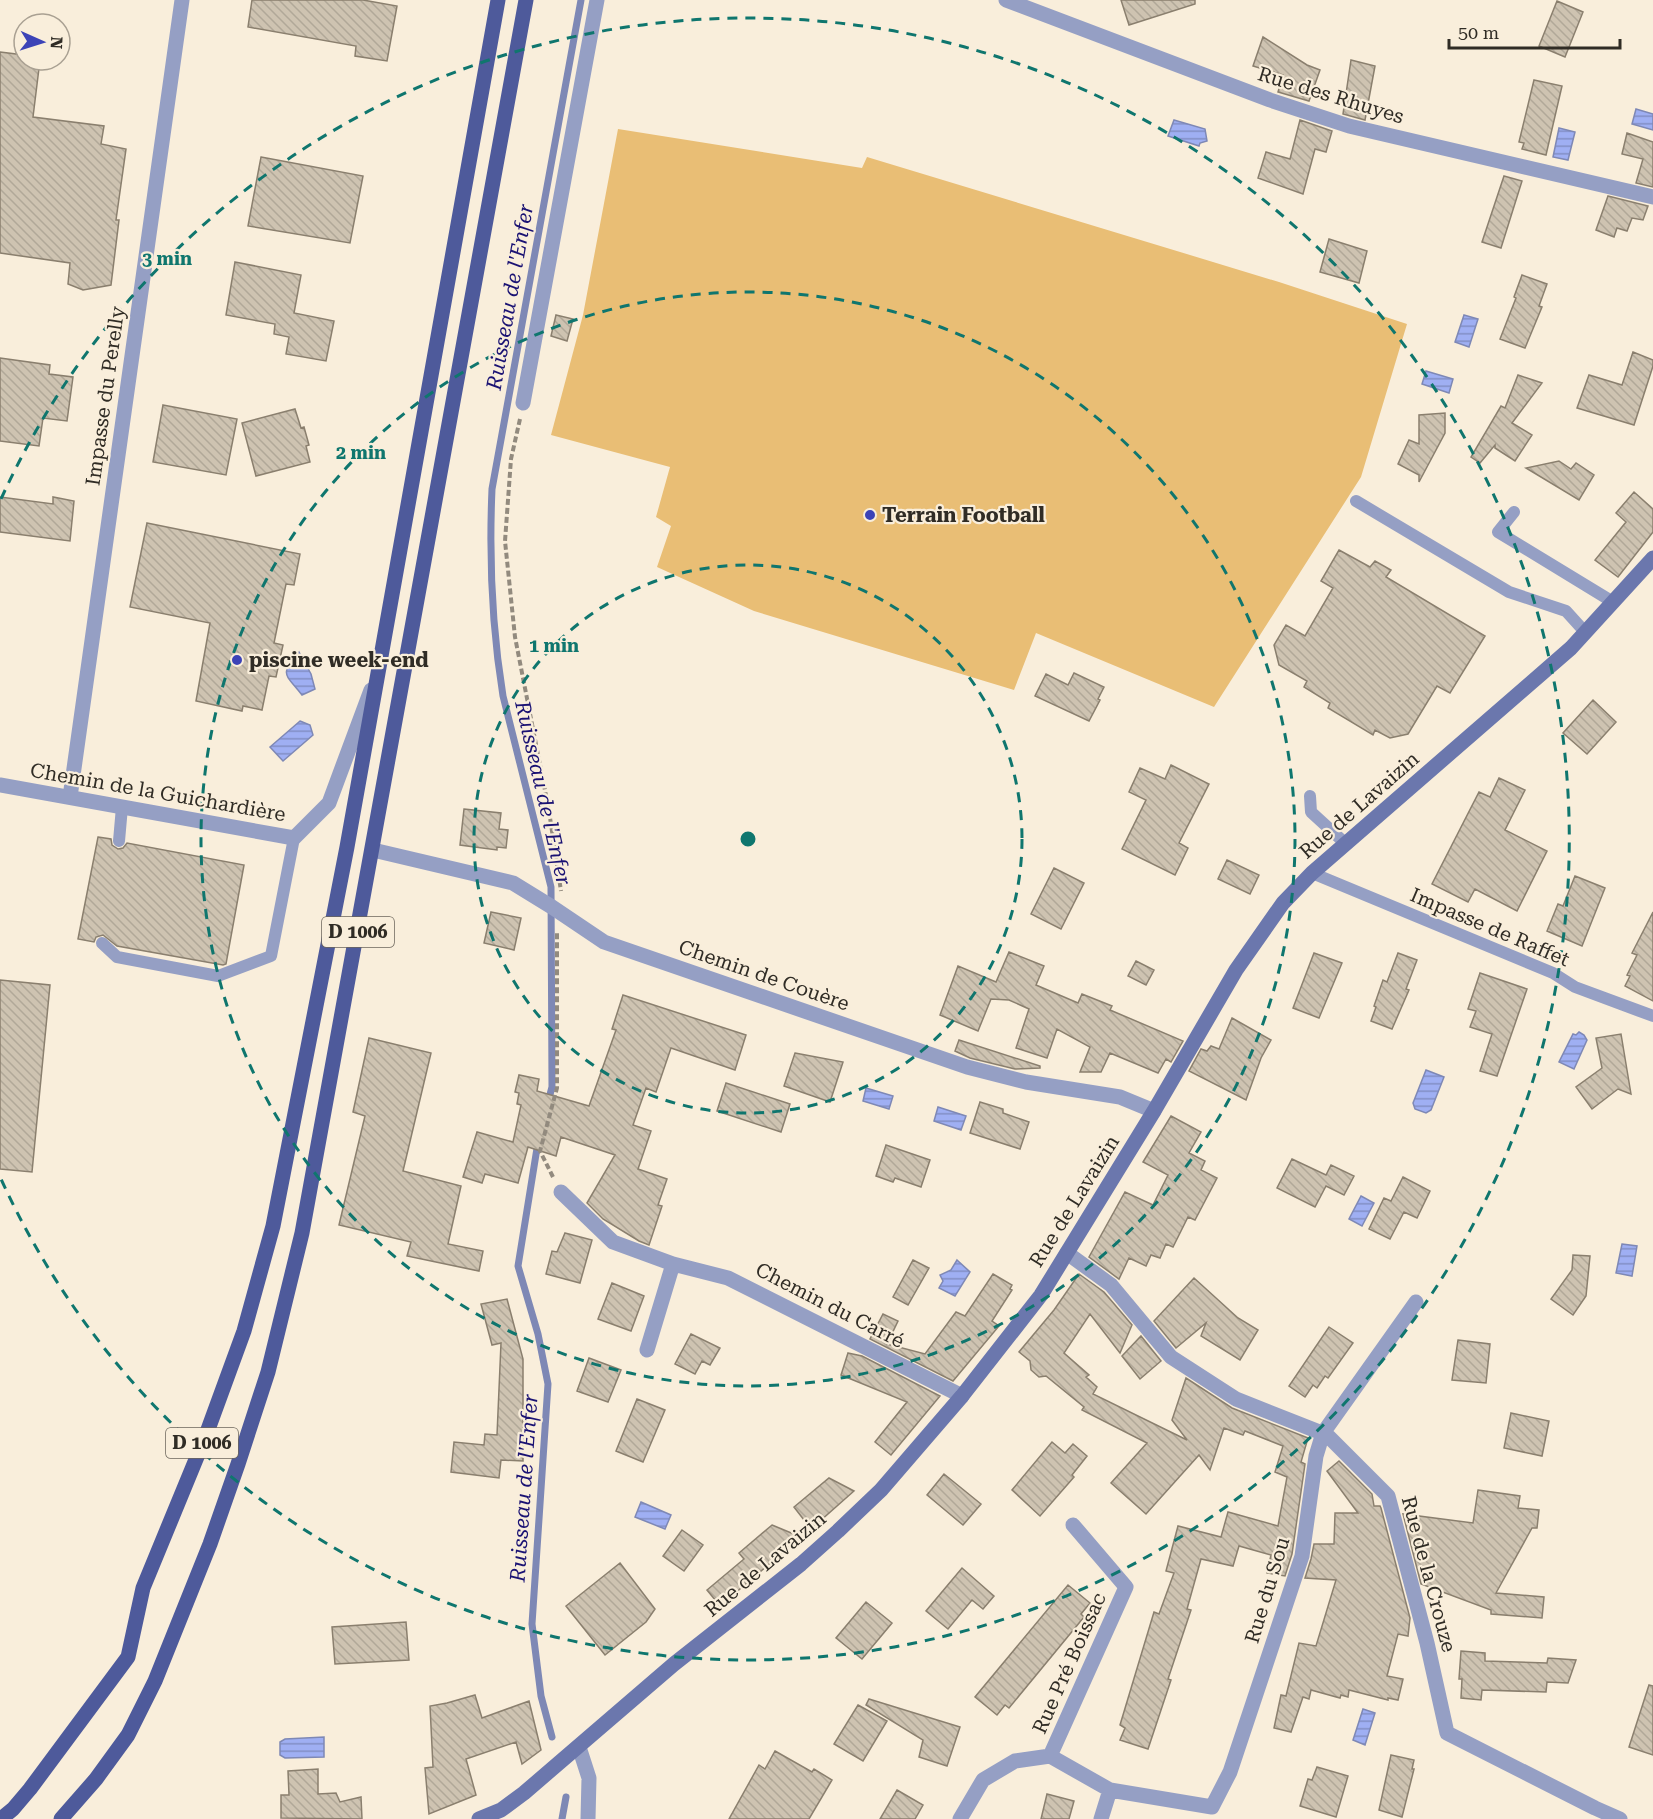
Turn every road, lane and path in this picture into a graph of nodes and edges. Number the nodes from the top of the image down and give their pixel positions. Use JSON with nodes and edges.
{"nodes":[{"id":1,"x":182,"y":0,"type":"edge"},
{"id":2,"x":498,"y":0,"type":"edge"},
{"id":3,"x":526,"y":0,"type":"edge"},
{"id":4,"x":597,"y":0,"type":"edge"},
{"id":5,"x":1006,"y":0,"type":"edge"},
{"id":6,"x":1653,"y":197,"type":"edge"},
{"id":7,"x":523,"y":403,"type":"joint"},
{"id":8,"x":1356,"y":501,"type":"dead end"},
{"id":9,"x":1514,"y":512,"type":"dead end"},
{"id":10,"x":1653,"y":558,"type":"edge"},
{"id":11,"x":1613,"y":602,"type":"junction"},
{"id":12,"x":1585,"y":632,"type":"junction"},
{"id":13,"x":379,"y":668,"type":"junction"},
{"id":14,"x":0,"y":785,"type":"edge"},
{"id":15,"x":1310,"y":796,"type":"dead end"},
{"id":16,"x":70,"y":797,"type":"junction"},
{"id":17,"x":122,"y":807,"type":"junction"},
{"id":18,"x":294,"y":838,"type":"junction"},
{"id":19,"x":119,"y":841,"type":"dead end"},
{"id":20,"x":1346,"y":844,"type":"junction"},
{"id":21,"x":373,"y":850,"type":"junction"},
{"id":22,"x":1312,"y":873,"type":"junction"},
{"id":23,"x":560,"y":912,"type":"junction"},
{"id":24,"x":102,"y":943,"type":"dead end"},
{"id":25,"x":1653,"y":1016,"type":"edge"},
{"id":26,"x":1154,"y":1111,"type":"junction"},
{"id":27,"x":561,"y":1192,"type":"joint"},
{"id":28,"x":1067,"y":1253,"type":"junction"},
{"id":29,"x":673,"y":1264,"type":"junction"},
{"id":30,"x":1416,"y":1302,"type":"dead end"},
{"id":31,"x":647,"y":1350,"type":"dead end"},
{"id":32,"x":962,"y":1396,"type":"junction"},
{"id":33,"x":1323,"y":1433,"type":"junction"},
{"id":34,"x":1074,"y":1525,"type":"dead end"},
{"id":35,"x":579,"y":1747,"type":"junction"},
{"id":36,"x":1050,"y":1756,"type":"junction"},
{"id":37,"x":1110,"y":1790,"type":"junction"},
{"id":38,"x":1,"y":1819,"type":"edge"},
{"id":39,"x":61,"y":1819,"type":"edge"},
{"id":40,"x":479,"y":1819,"type":"edge"},
{"id":41,"x":588,"y":1819,"type":"edge"},
{"id":42,"x":960,"y":1819,"type":"edge"},
{"id":43,"x":1101,"y":1819,"type":"edge"},
{"id":44,"x":1620,"y":1819,"type":"edge"}],
"edges":[{"from":1,"to":16,"type":"street","name":"Impasse du Perelly"},
{"from":2,"to":13,"type":"main road","number":"D 1006"},
{"from":3,"to":21,"type":"main road","number":"D 1006"},
{"from":4,"to":7,"type":"street"},
{"from":5,"to":6,"type":"street","name":"Rue des Rhuyes"},
{"from":7,"to":23,"type":"path"},
{"from":8,"to":12,"type":"lane"},
{"from":9,"to":11,"type":"lane"},
{"from":10,"to":11,"type":"main road","name":"Rue de Lavaizin"},
{"from":11,"to":12,"type":"main road","name":"Rue de Lavaizin"},
{"from":12,"to":20,"type":"main road","name":"Rue de Lavaizin"},
{"from":13,"to":18,"type":"street","name":"Chemin de la Guichardière"},
{"from":13,"to":38,"type":"main road","number":"D 1006"},
{"from":14,"to":16,"type":"street","name":"Chemin de la Guichardière"},
{"from":15,"to":20,"type":"lane"},
{"from":16,"to":17,"type":"street","name":"Chemin de la Guichardière"},
{"from":17,"to":18,"type":"street","name":"Chemin de la Guichardière"},
{"from":17,"to":19,"type":"lane"},
{"from":18,"to":24,"type":"lane"},
{"from":20,"to":22,"type":"main road","name":"Rue de Lavaizin"},
{"from":21,"to":23,"type":"street","name":"Chemin de Couère"},
{"from":21,"to":39,"type":"main road","number":"D 1006"},
{"from":22,"to":25,"type":"lane","name":"Impasse de Raffet"},
{"from":22,"to":26,"type":"main road","name":"Rue de Lavaizin"},
{"from":23,"to":26,"type":"street","name":"Chemin de Couère"},
{"from":23,"to":27,"type":"path"},
{"from":26,"to":28,"type":"main road","name":"Rue de Lavaizin"},
{"from":27,"to":29,"type":"street","name":"Chemin du Carré"},
{"from":28,"to":32,"type":"main road","name":"Rue de Lavaizin"},
{"from":28,"to":33,"type":"street","name":"Rue de la Crouze"},
{"from":29,"to":31,"type":"street"},
{"from":29,"to":32,"type":"street","name":"Chemin du Carré"},
{"from":30,"to":33,"type":"street","name":"Rue du Sou"},
{"from":32,"to":35,"type":"main road","name":"Rue de Lavaizin"},
{"from":33,"to":37,"type":"street","name":"Rue du Sou"},
{"from":33,"to":44,"type":"street","name":"Rue de la Crouze"},
{"from":34,"to":36,"type":"street","name":"Rue Pré Boissac"},
{"from":35,"to":40,"type":"main road","name":"Rue de Lavaizin"},
{"from":35,"to":41,"type":"street"},
{"from":36,"to":37,"type":"street","name":"Rue du Sou"},
{"from":36,"to":42,"type":"street","name":"Rue Pré Boissac"},
{"from":37,"to":43,"type":"street"}]}
